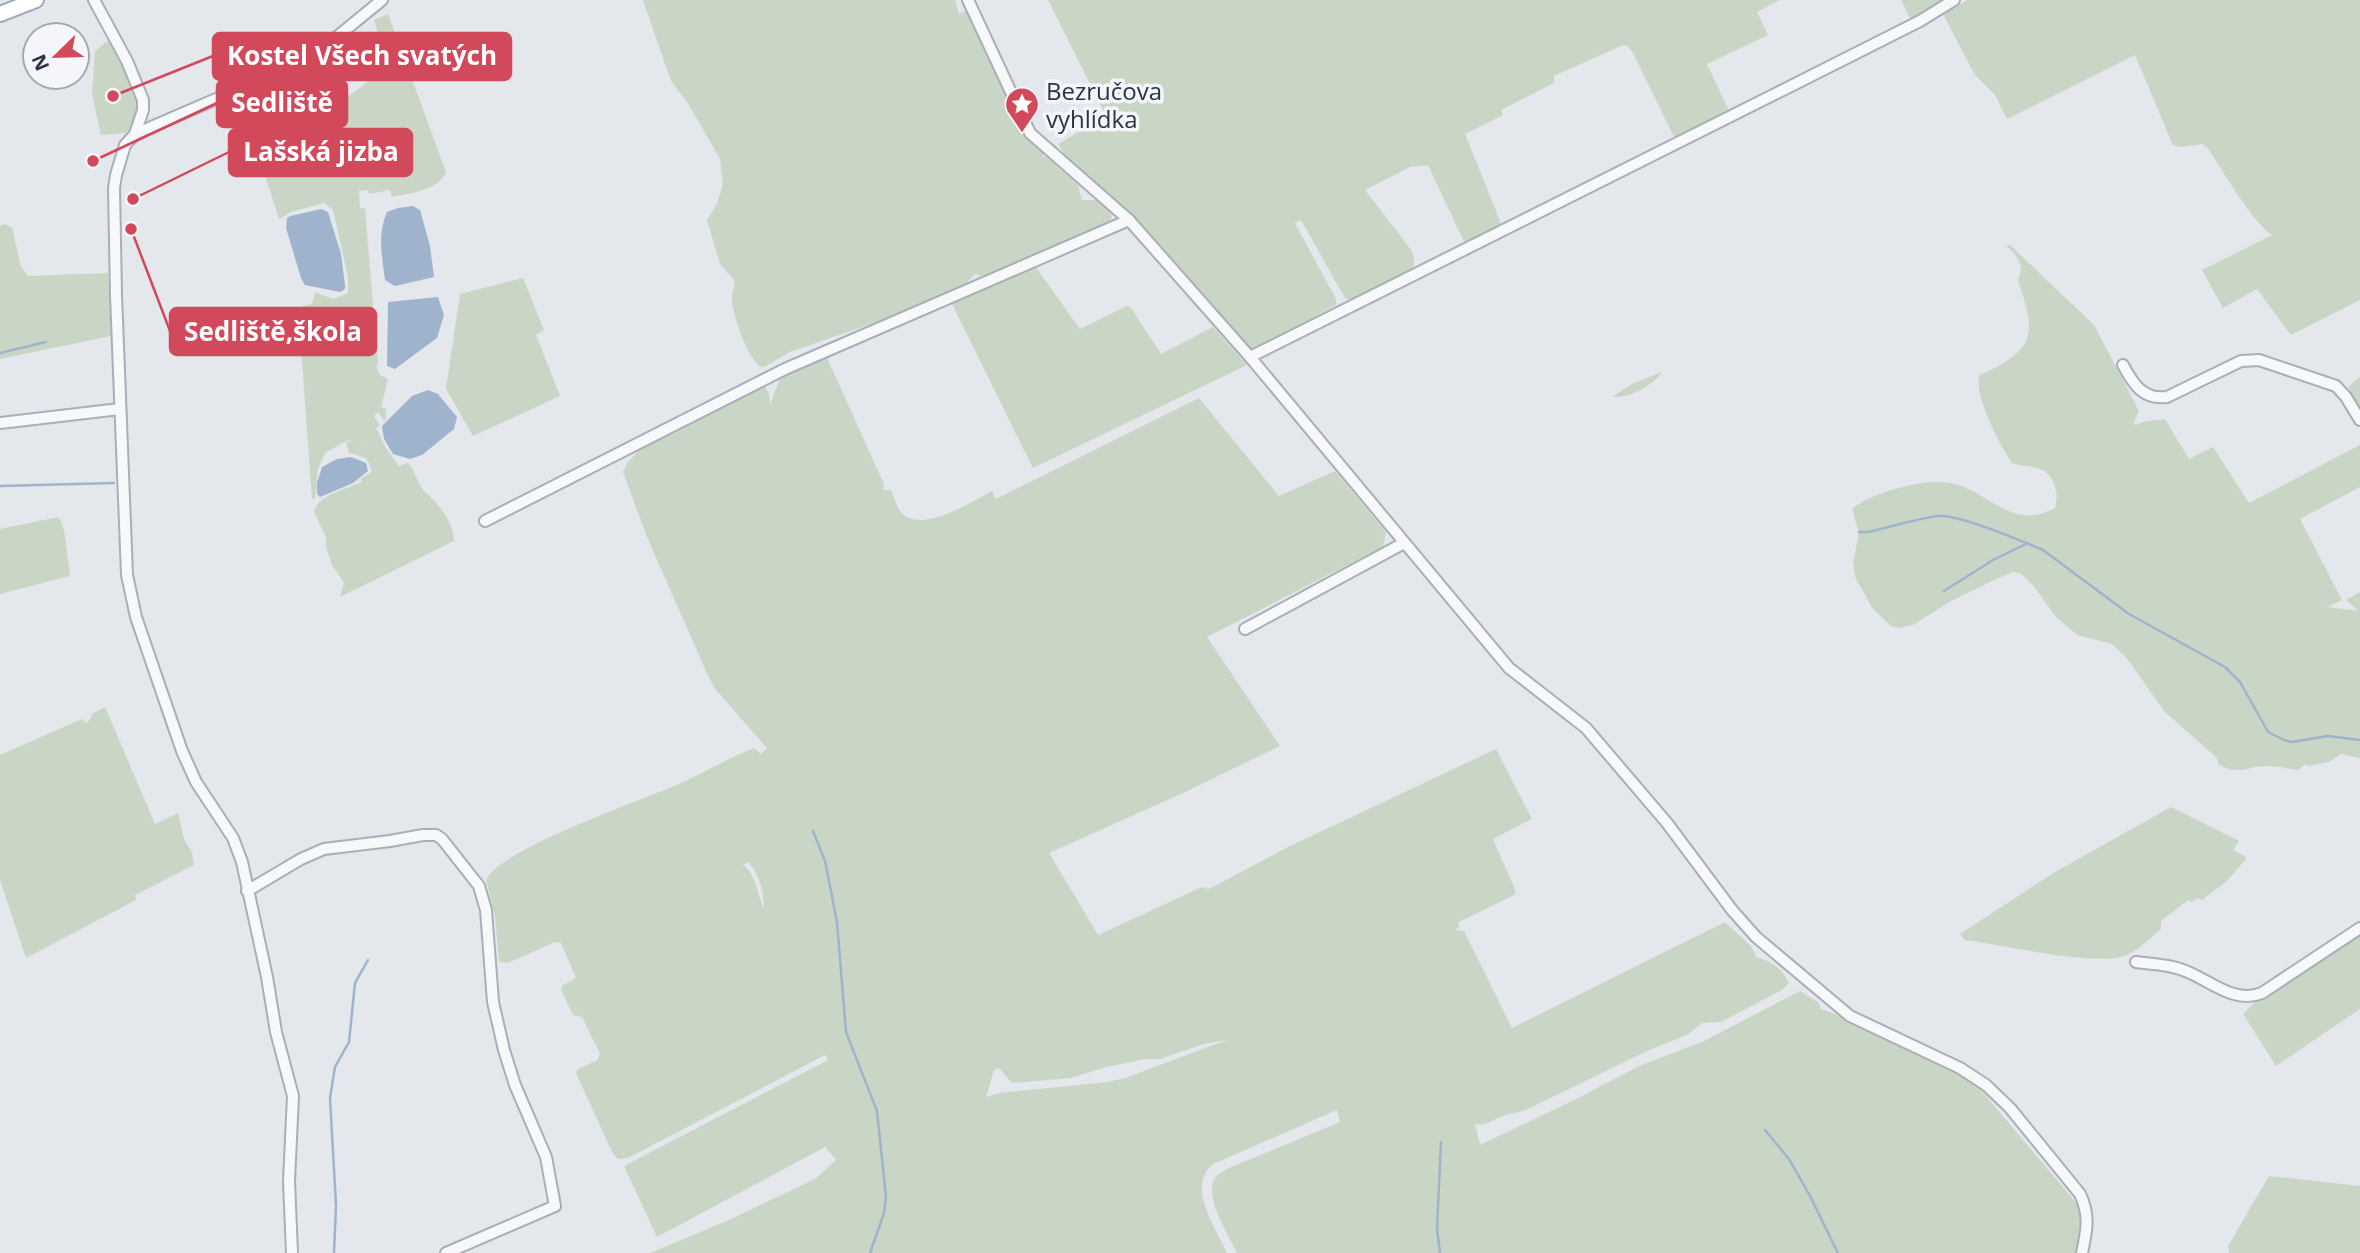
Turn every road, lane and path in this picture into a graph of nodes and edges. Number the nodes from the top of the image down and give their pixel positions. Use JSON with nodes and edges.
{"nodes":[{"id":1,"x":36,"y":0,"type":"edge"},
{"id":2,"x":94,"y":0,"type":"edge"},
{"id":3,"x":382,"y":0,"type":"edge"},
{"id":4,"x":968,"y":0,"type":"edge"},
{"id":5,"x":1954,"y":0,"type":"edge"},
{"id":6,"x":0,"y":15,"type":"edge"},
{"id":7,"x":135,"y":134,"type":"junction"},
{"id":8,"x":1129,"y":220,"type":"junction"},
{"id":9,"x":1250,"y":357,"type":"junction"},
{"id":10,"x":2123,"y":365,"type":"dead end"},
{"id":11,"x":120,"y":409,"type":"junction"},
{"id":12,"x":2360,"y":420,"type":"edge"},
{"id":13,"x":0,"y":423,"type":"edge"},
{"id":14,"x":485,"y":521,"type":"dead end"},
{"id":15,"x":1404,"y":543,"type":"junction"},
{"id":16,"x":1245,"y":629,"type":"dead end"},
{"id":17,"x":247,"y":891,"type":"junction"},
{"id":18,"x":2360,"y":928,"type":"edge"},
{"id":19,"x":2136,"y":962,"type":"dead end"},
{"id":20,"x":292,"y":1253,"type":"edge"},
{"id":21,"x":446,"y":1253,"type":"edge"},
{"id":22,"x":2082,"y":1253,"type":"edge"}],
"edges":[{"from":1,"to":6,"type":"main road"},
{"from":2,"to":7,"type":"street"},
{"from":3,"to":7,"type":"street"},
{"from":4,"to":8,"type":"street"},
{"from":5,"to":9,"type":"street"},
{"from":7,"to":11,"type":"street"},
{"from":8,"to":9,"type":"street"},
{"from":8,"to":14,"type":"street"},
{"from":9,"to":15,"type":"street"},
{"from":10,"to":12,"type":"street"},
{"from":11,"to":13,"type":"street"},
{"from":11,"to":17,"type":"street"},
{"from":15,"to":16,"type":"street"},
{"from":15,"to":22,"type":"street"},
{"from":17,"to":20,"type":"street"},
{"from":17,"to":21,"type":"street"},
{"from":18,"to":19,"type":"street"}]}
